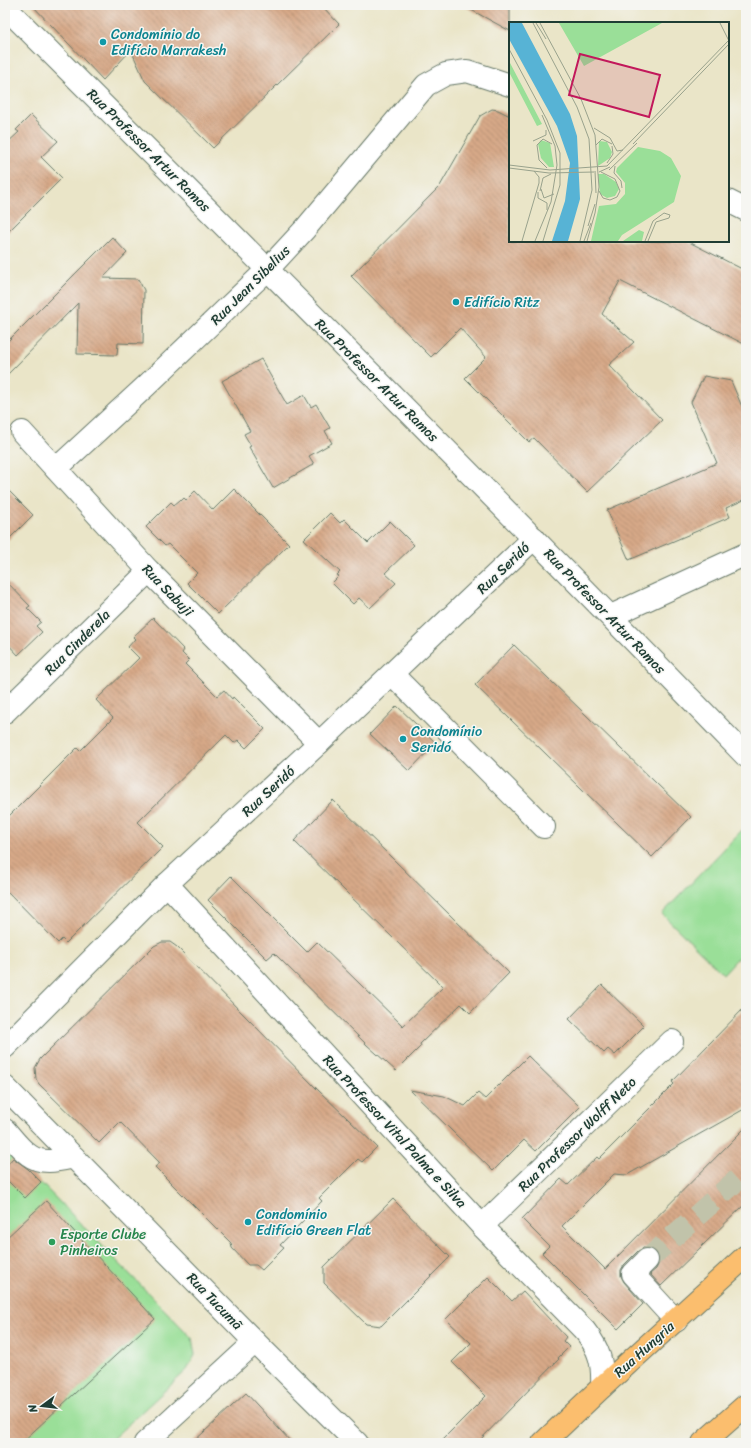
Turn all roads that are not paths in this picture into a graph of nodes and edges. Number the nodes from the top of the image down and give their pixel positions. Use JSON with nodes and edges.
{"nodes":[{"id":1,"x":5,"y":7,"type":"edge"},
{"id":2,"x":509,"y":85,"type":"edge"},
{"id":3,"x":729,"y":202,"type":"edge"},
{"id":4,"x":746,"y":210,"type":"edge"},
{"id":5,"x":268,"y":269,"type":"junction"},
{"id":6,"x":22,"y":432,"type":"dead end"},
{"id":7,"x":56,"y":469,"type":"junction"},
{"id":8,"x":534,"y":538,"type":"junction"},
{"id":9,"x":746,"y":554,"type":"edge"},
{"id":10,"x":149,"y":571,"type":"junction"},
{"id":11,"x":611,"y":616,"type":"junction"},
{"id":12,"x":392,"y":674,"type":"junction"},
{"id":13,"x":5,"y":712,"type":"edge"},
{"id":14,"x":320,"y":743,"type":"junction"},
{"id":15,"x":746,"y":756,"type":"edge"},
{"id":16,"x":544,"y":827,"type":"dead end"},
{"id":17,"x":167,"y":884,"type":"junction"},
{"id":18,"x":672,"y":1041,"type":"dead end"},
{"id":19,"x":5,"y":1047,"type":"edge"},
{"id":20,"x":5,"y":1087,"type":"edge"},
{"id":21,"x":5,"y":1130,"type":"edge"},
{"id":22,"x":74,"y":1157,"type":"junction"},
{"id":23,"x":482,"y":1226,"type":"junction"},
{"id":24,"x":746,"y":1256,"type":"edge"},
{"id":25,"x":647,"y":1260,"type":"tunnel mouth"},
{"id":26,"x":676,"y":1321,"type":"junction"},
{"id":27,"x":255,"y":1342,"type":"junction"},
{"id":28,"x":602,"y":1387,"type":"junction"},
{"id":29,"x":746,"y":1405,"type":"edge"},
{"id":30,"x":145,"y":1443,"type":"edge"},
{"id":31,"x":357,"y":1443,"type":"edge"},
{"id":32,"x":543,"y":1443,"type":"edge"},
{"id":33,"x":703,"y":1443,"type":"edge"}],
"edges":[{"from":1,"to":5,"type":"street","name":"Rua Professor Artur Ramos"},
{"from":2,"to":5,"type":"street","name":"Rua Jean Sibelius"},
{"from":3,"to":4,"type":"street"},
{"from":5,"to":7,"type":"street","name":"Rua Jean Sibelius"},
{"from":5,"to":8,"type":"street","name":"Rua Professor Artur Ramos"},
{"from":6,"to":7,"type":"street","name":"Rua Sabuji"},
{"from":7,"to":10,"type":"street","name":"Rua Sabuji"},
{"from":8,"to":11,"type":"street","name":"Rua Professor Artur Ramos"},
{"from":8,"to":12,"type":"street","name":"Rua Seridó"},
{"from":9,"to":11,"type":"street"},
{"from":10,"to":13,"type":"street","name":"Rua Cinderela"},
{"from":10,"to":14,"type":"street","name":"Rua Sabuji"},
{"from":11,"to":15,"type":"street","name":"Rua Professor Artur Ramos"},
{"from":12,"to":14,"type":"street","name":"Rua Seridó"},
{"from":12,"to":16,"type":"street"},
{"from":14,"to":17,"type":"street","name":"Rua Seridó"},
{"from":17,"to":19,"type":"street","name":"Rua Seridó"},
{"from":17,"to":23,"type":"street","name":"Rua Professor Vital Palma e Silva"},
{"from":18,"to":23,"type":"street","name":"Rua Professor Wolff Neto"},
{"from":20,"to":22,"type":"street","name":"Rua Tucumã"},
{"from":21,"to":22,"type":"street"},
{"from":22,"to":27,"type":"street","name":"Rua Tucumã"},
{"from":23,"to":28,"type":"street","name":"Rua Professor Vital Palma e Silva"},
{"from":24,"to":26,"type":"highway","name":"Rua Hungria"},
{"from":25,"to":26,"type":"street"},
{"from":26,"to":28,"type":"highway","name":"Rua Hungria"},
{"from":27,"to":30,"type":"street"},
{"from":27,"to":31,"type":"street","name":"Rua Tucumã"},
{"from":28,"to":32,"type":"highway","name":"Rua Hungria"},
{"from":29,"to":33,"type":"highway"}]}
